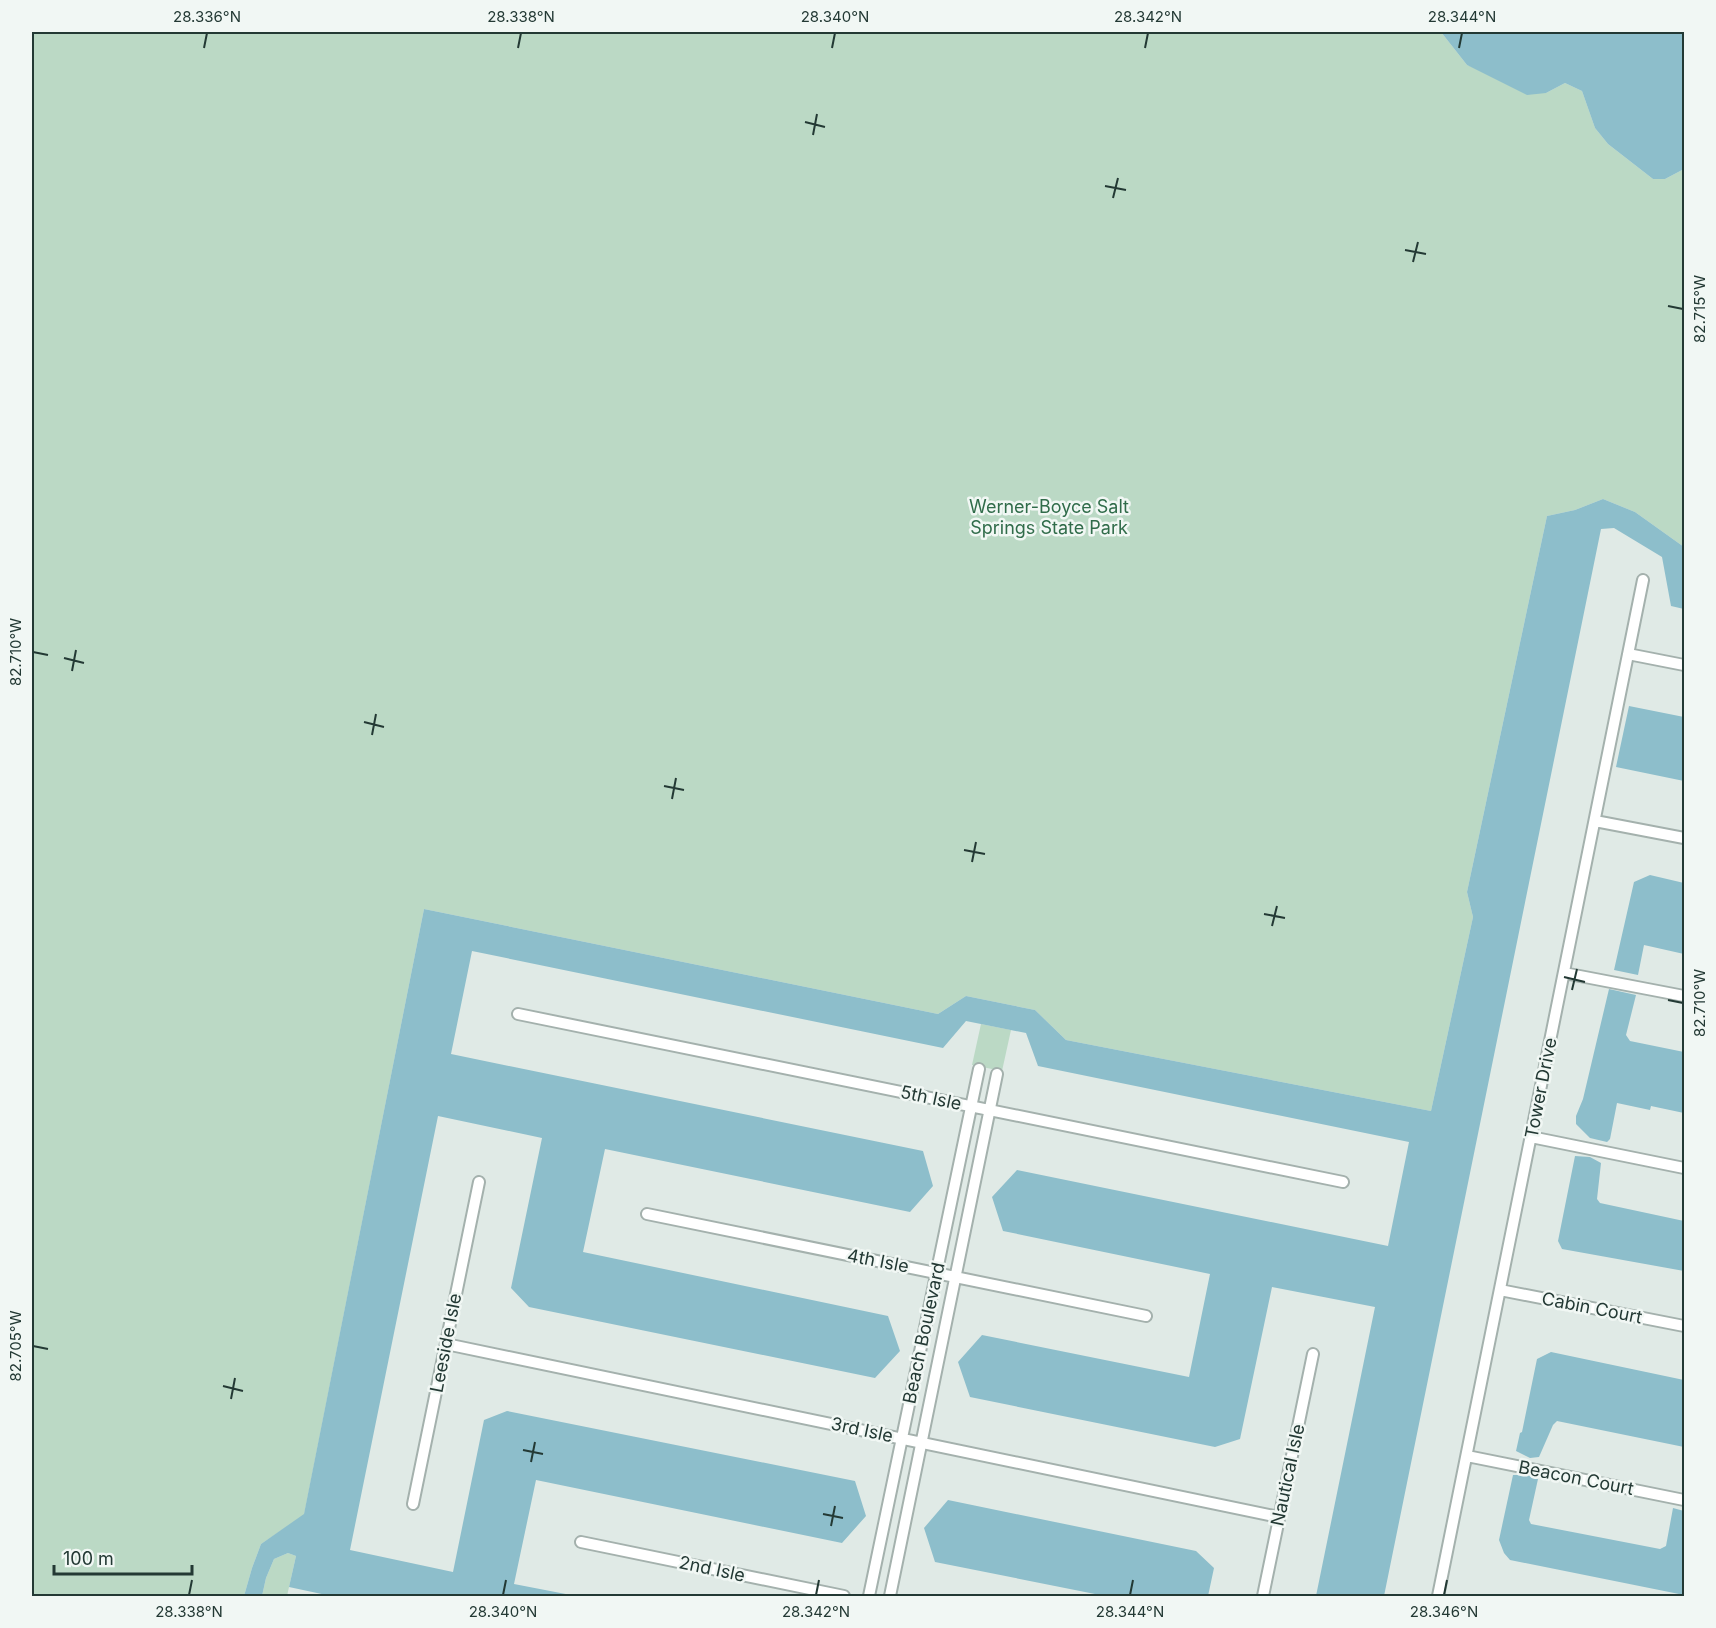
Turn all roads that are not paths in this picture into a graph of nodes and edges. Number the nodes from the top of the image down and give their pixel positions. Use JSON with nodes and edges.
{"nodes":[{"id":1,"x":1643,"y":580,"type":"dead end"},
{"id":2,"x":1628,"y":654,"type":"junction"},
{"id":3,"x":1684,"y":665,"type":"edge"},
{"id":4,"x":1595,"y":821,"type":"junction"},
{"id":5,"x":1684,"y":838,"type":"edge"},
{"id":6,"x":1564,"y":973,"type":"junction"},
{"id":7,"x":1684,"y":996,"type":"edge"},
{"id":8,"x":518,"y":1014,"type":"dead end"},
{"id":9,"x":979,"y":1069,"type":"dead end"},
{"id":10,"x":997,"y":1074,"type":"dead end"},
{"id":11,"x":971,"y":1106,"type":"junction"},
{"id":12,"x":990,"y":1110,"type":"junction"},
{"id":13,"x":1531,"y":1137,"type":"junction"},
{"id":14,"x":1684,"y":1168,"type":"edge"},
{"id":15,"x":479,"y":1182,"type":"dead end"},
{"id":16,"x":1343,"y":1182,"type":"dead end"},
{"id":17,"x":647,"y":1214,"type":"dead end"},
{"id":18,"x":936,"y":1273,"type":"junction"},
{"id":19,"x":956,"y":1277,"type":"junction"},
{"id":20,"x":1500,"y":1290,"type":"junction"},
{"id":21,"x":1146,"y":1316,"type":"dead end"},
{"id":22,"x":1684,"y":1326,"type":"edge"},
{"id":23,"x":446,"y":1344,"type":"junction"},
{"id":24,"x":1313,"y":1354,"type":"dead end"},
{"id":25,"x":902,"y":1438,"type":"junction"},
{"id":26,"x":922,"y":1442,"type":"junction"},
{"id":27,"x":1467,"y":1456,"type":"junction"},
{"id":28,"x":1684,"y":1500,"type":"edge"},
{"id":29,"x":413,"y":1504,"type":"dead end"},
{"id":30,"x":1279,"y":1517,"type":"junction"},
{"id":31,"x":581,"y":1542,"type":"dead end"},
{"id":32,"x":844,"y":1596,"type":"edge"},
{"id":33,"x":870,"y":1596,"type":"edge"},
{"id":34,"x":890,"y":1596,"type":"edge"},
{"id":35,"x":1263,"y":1596,"type":"edge"},
{"id":36,"x":1438,"y":1596,"type":"edge"}],
"edges":[{"from":1,"to":2,"type":"street","name":"Tower Drive"},
{"from":2,"to":3,"type":"street"},
{"from":2,"to":4,"type":"street","name":"Tower Drive"},
{"from":4,"to":5,"type":"street"},
{"from":4,"to":6,"type":"street","name":"Tower Drive"},
{"from":6,"to":7,"type":"street"},
{"from":6,"to":13,"type":"street","name":"Tower Drive"},
{"from":8,"to":11,"type":"street","name":"5th Isle"},
{"from":9,"to":11,"type":"street","name":"Beach Boulevard"},
{"from":10,"to":12,"type":"street","name":"Beach Boulevard"},
{"from":11,"to":12,"type":"street","name":"5th Isle"},
{"from":11,"to":18,"type":"street","name":"Beach Boulevard"},
{"from":12,"to":16,"type":"street","name":"5th Isle"},
{"from":12,"to":19,"type":"street","name":"Beach Boulevard"},
{"from":13,"to":14,"type":"street"},
{"from":13,"to":20,"type":"street","name":"Tower Drive"},
{"from":15,"to":23,"type":"street","name":"Leeside Isle"},
{"from":17,"to":18,"type":"street","name":"4th Isle"},
{"from":18,"to":19,"type":"street","name":"4th Isle"},
{"from":18,"to":25,"type":"street","name":"Beach Boulevard"},
{"from":19,"to":21,"type":"street","name":"4th Isle"},
{"from":19,"to":26,"type":"street","name":"Beach Boulevard"},
{"from":20,"to":22,"type":"street","name":"Cabin Court"},
{"from":20,"to":27,"type":"street","name":"Tower Drive"},
{"from":23,"to":25,"type":"street","name":"3rd Isle"},
{"from":23,"to":29,"type":"street","name":"Leeside Isle"},
{"from":24,"to":30,"type":"street","name":"Nautical Isle"},
{"from":25,"to":26,"type":"street","name":"3rd Isle"},
{"from":25,"to":33,"type":"street","name":"Beach Boulevard"},
{"from":26,"to":30,"type":"street","name":"3rd Isle"},
{"from":26,"to":34,"type":"street","name":"Beach Boulevard"},
{"from":27,"to":28,"type":"street","name":"Beacon Court"},
{"from":27,"to":36,"type":"street","name":"Tower Drive"},
{"from":30,"to":35,"type":"street","name":"Nautical Isle"},
{"from":31,"to":32,"type":"street","name":"2nd Isle"}]}
